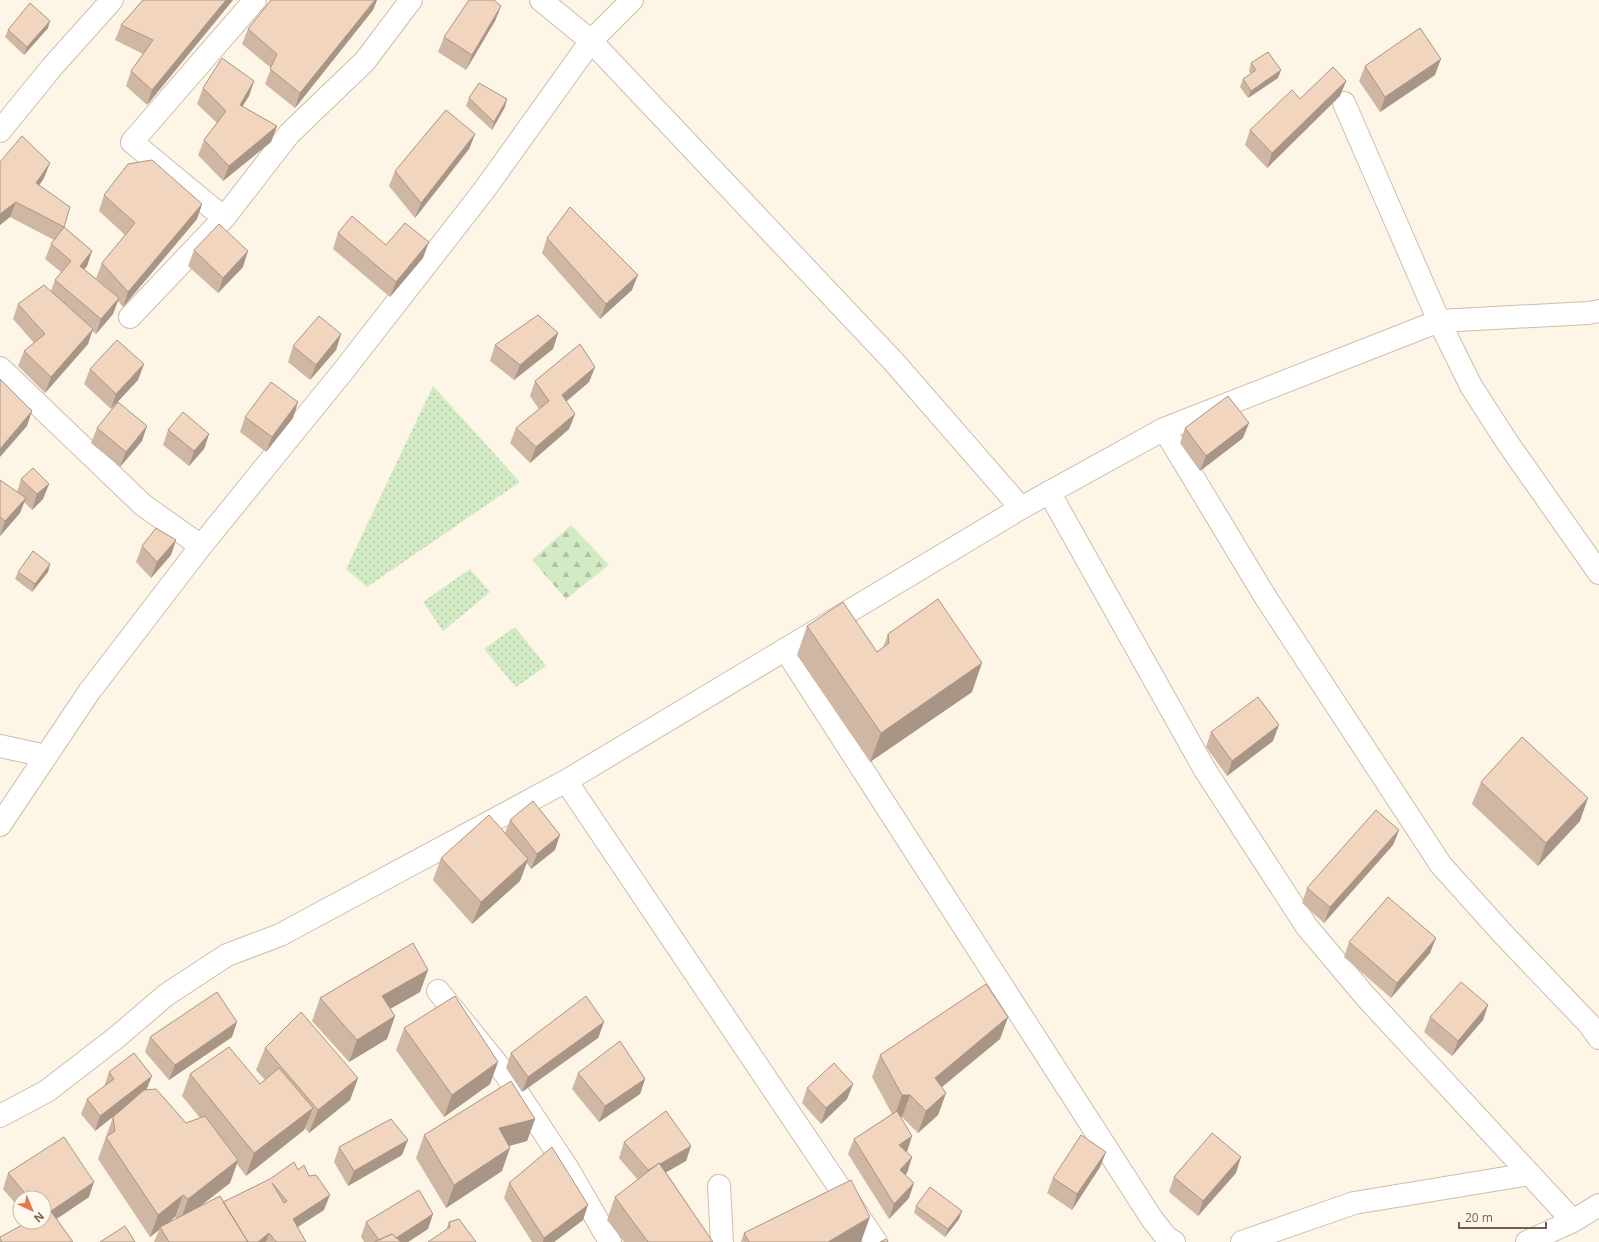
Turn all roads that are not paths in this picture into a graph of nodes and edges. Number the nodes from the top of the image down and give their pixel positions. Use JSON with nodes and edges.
{"nodes":[{"id":1,"x":112,"y":0,"type":"edge"},
{"id":2,"x":255,"y":0,"type":"edge"},
{"id":3,"x":411,"y":0,"type":"edge"},
{"id":4,"x":541,"y":0,"type":"edge"},
{"id":5,"x":632,"y":0,"type":"edge"},
{"id":6,"x":591,"y":41,"type":"junction"},
{"id":7,"x":1344,"y":103,"type":"dead end"},
{"id":8,"x":0,"y":131,"type":"edge"},
{"id":9,"x":224,"y":218,"type":"junction"},
{"id":10,"x":1599,"y":311,"type":"edge"},
{"id":11,"x":130,"y":317,"type":"dead end"},
{"id":12,"x":1439,"y":322,"type":"junction"},
{"id":13,"x":0,"y":368,"type":"edge"},
{"id":14,"x":1164,"y":429,"type":"junction"},
{"id":15,"x":1049,"y":492,"type":"junction"},
{"id":16,"x":1021,"y":508,"type":"junction"},
{"id":17,"x":201,"y":546,"type":"junction"},
{"id":18,"x":1599,"y":573,"type":"edge"},
{"id":19,"x":785,"y":649,"type":"junction"},
{"id":20,"x":0,"y":746,"type":"edge"},
{"id":21,"x":46,"y":756,"type":"junction"},
{"id":22,"x":566,"y":781,"type":"junction"},
{"id":23,"x":0,"y":825,"type":"edge"},
{"id":24,"x":438,"y":991,"type":"dead end"},
{"id":25,"x":1599,"y":1038,"type":"edge"},
{"id":26,"x":0,"y":1116,"type":"edge"},
{"id":27,"x":1530,"y":1174,"type":"junction"},
{"id":28,"x":719,"y":1186,"type":"dead end"},
{"id":29,"x":1599,"y":1205,"type":"edge"},
{"id":30,"x":1573,"y":1221,"type":"junction"},
{"id":31,"x":610,"y":1242,"type":"edge"},
{"id":32,"x":722,"y":1242,"type":"edge"},
{"id":33,"x":876,"y":1242,"type":"edge"},
{"id":34,"x":1174,"y":1242,"type":"edge"},
{"id":35,"x":1242,"y":1242,"type":"edge"},
{"id":36,"x":1527,"y":1242,"type":"edge"}],
"edges":[{"from":1,"to":8,"type":"street"},
{"from":2,"to":9,"type":"street"},
{"from":3,"to":9,"type":"street"},
{"from":4,"to":6,"type":"street"},
{"from":5,"to":6,"type":"street"},
{"from":6,"to":16,"type":"street"},
{"from":6,"to":17,"type":"street"},
{"from":7,"to":12,"type":"street"},
{"from":9,"to":11,"type":"street"},
{"from":10,"to":12,"type":"street"},
{"from":12,"to":14,"type":"street"},
{"from":12,"to":18,"type":"street"},
{"from":13,"to":17,"type":"street"},
{"from":14,"to":15,"type":"street"},
{"from":14,"to":25,"type":"street"},
{"from":15,"to":16,"type":"street"},
{"from":15,"to":27,"type":"street"},
{"from":16,"to":19,"type":"street"},
{"from":17,"to":21,"type":"street"},
{"from":19,"to":22,"type":"street"},
{"from":19,"to":34,"type":"street"},
{"from":20,"to":21,"type":"street"},
{"from":21,"to":23,"type":"street"},
{"from":22,"to":26,"type":"street"},
{"from":22,"to":33,"type":"street"},
{"from":24,"to":31,"type":"street"},
{"from":27,"to":30,"type":"street"},
{"from":27,"to":35,"type":"street"},
{"from":28,"to":32,"type":"street"},
{"from":29,"to":30,"type":"street"},
{"from":30,"to":36,"type":"street"}]}
